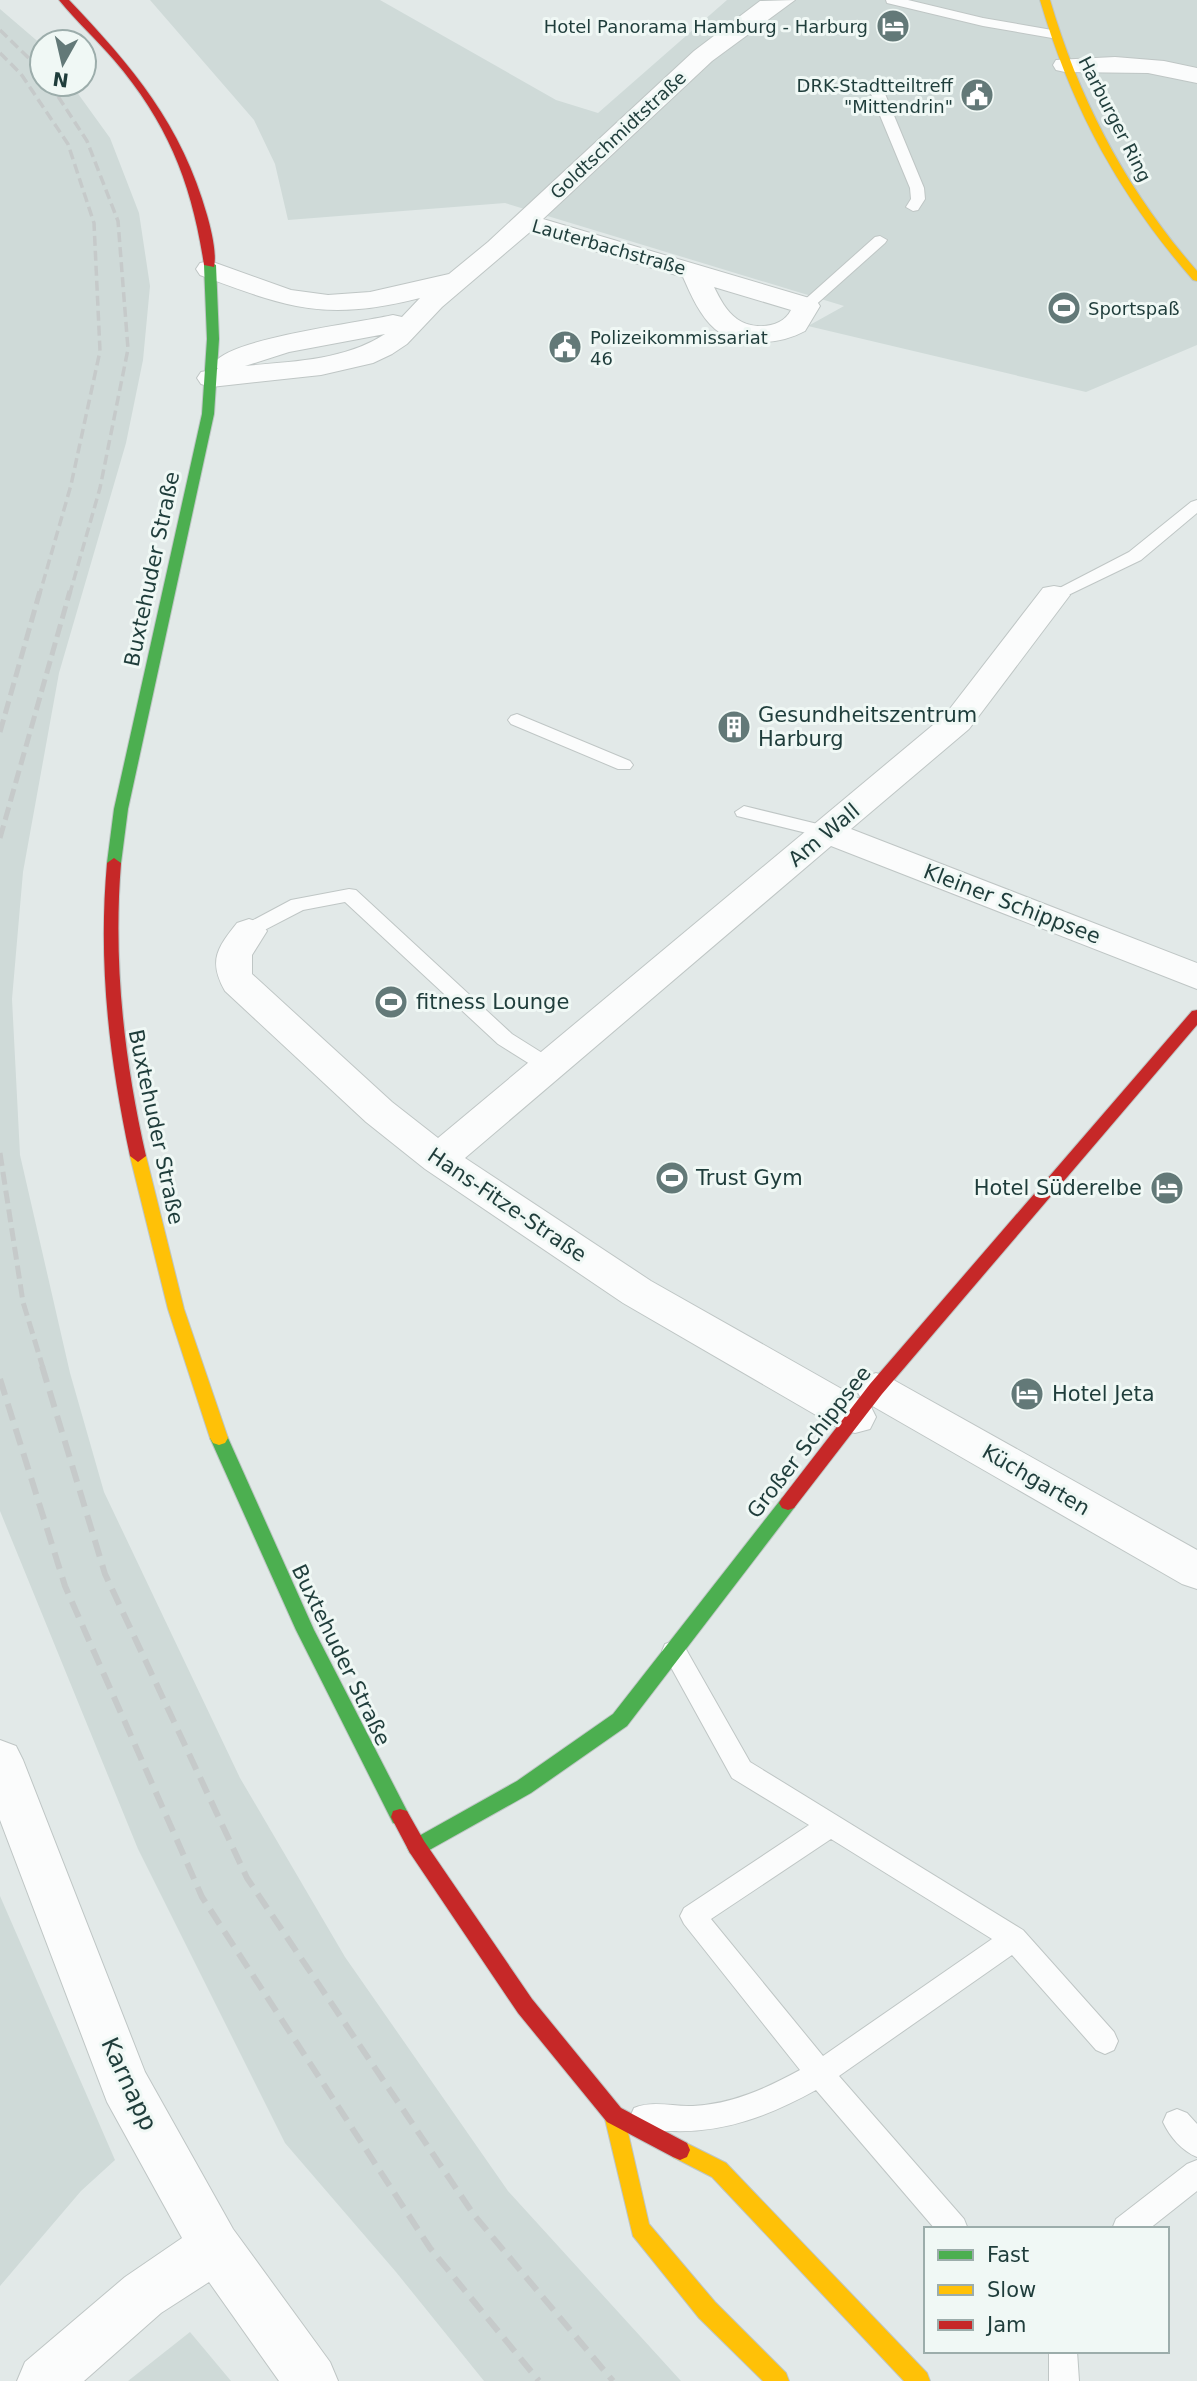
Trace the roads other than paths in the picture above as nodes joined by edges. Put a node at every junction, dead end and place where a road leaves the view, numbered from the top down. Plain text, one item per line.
1 (64, 0) edge
2 (892, 0) edge
3 (1045, 0) edge
4 (767, 2) edge
5 (1052, 34) junction
6 (1065, 65) junction
7 (1197, 76) edge
8 (876, 89) dead end
9 (913, 207) dead end
10 (524, 222) junction
11 (880, 240) dead end
12 (210, 269) junction
13 (694, 272) junction
14 (460, 278) junction
15 (1197, 278) edge
16 (806, 306) junction
17 (211, 378) junction
18 (1197, 505) edge
19 (1054, 595) joint
20 (517, 720) dead end
21 (624, 765) dead end
22 (744, 812) dead end
23 (827, 831) junction
24 (249, 931) joint
25 (1197, 977) edge
26 (1197, 1015) edge
27 (548, 1066) junction
28 (438, 1159) junction
29 (865, 1403) junction
30 (1197, 1571) edge
31 (674, 1651) junction
32 (0, 1760) edge
33 (832, 1824) junction
34 (416, 1847) junction
35 (1014, 1938) junction
36 (1105, 2041) dead end
37 (820, 2074) junction
38 (614, 2115) junction
39 (1177, 2122) dead end
40 (1197, 2144) edge
41 (1197, 2174) edge
42 (952, 2227) edge
43 (1129, 2227) edge
44 (215, 2247) junction
45 (1063, 2353) edge
46 (44, 2381) edge
47 (312, 2381) edge
48 (778, 2381) edge
49 (919, 2381) edge
50 (1064, 2381) edge

1 - 12 main road, Buxtehuder Straße
2 - 5 lane
3 - 5 main road, Harburger Ring
4 - 10 street, Goldtschmidtstraße
5 - 6 main road, Harburger Ring
6 - 7 street
6 - 15 main road, Harburger Ring
8 - 9 lane
10 - 13 street, Lauterbachstraße
10 - 14 street, Goldtschmidtstraße
11 - 16 lane
12 - 14 street, Goldtschmidtstraße
12 - 17 main road, Buxtehuder Straße
13 - 16 street, Lauterbachstraße
13 - 16 street, Lauterbachstraße
14 - 17 street, Goldtschmidtstraße
17 - 34 main road, Buxtehuder Straße
18 - 19 lane, Am Wall
19 - 23 street, Am Wall
20 - 21 lane
22 - 23 lane
23 - 25 street, Kleiner Schippsee
23 - 27 street, Am Wall
24 - 27 lane
24 - 28 street, Hans-Fitze-Straße
26 - 29 main road, Großer Schippsee
27 - 28 street, Am Wall
28 - 29 street, Hans-Fitze-Straße
29 - 30 street, Küchgarten
29 - 31 main road, Großer Schippsee
31 - 33 lane
31 - 34 main road, Großer Schippsee
32 - 44 street, Karnapp
33 - 35 lane
33 - 37 lane
34 - 38 main road, Buxtehuder Straße
35 - 36 lane
35 - 37 lane
37 - 38 lane
37 - 42 lane
38 - 48 main road, Buxtehuder Straße
38 - 49 main road, Buxtehuder Straße
39 - 40 lane
41 - 43 lane
44 - 46 street
44 - 47 street, Karnapp
45 - 50 lane

